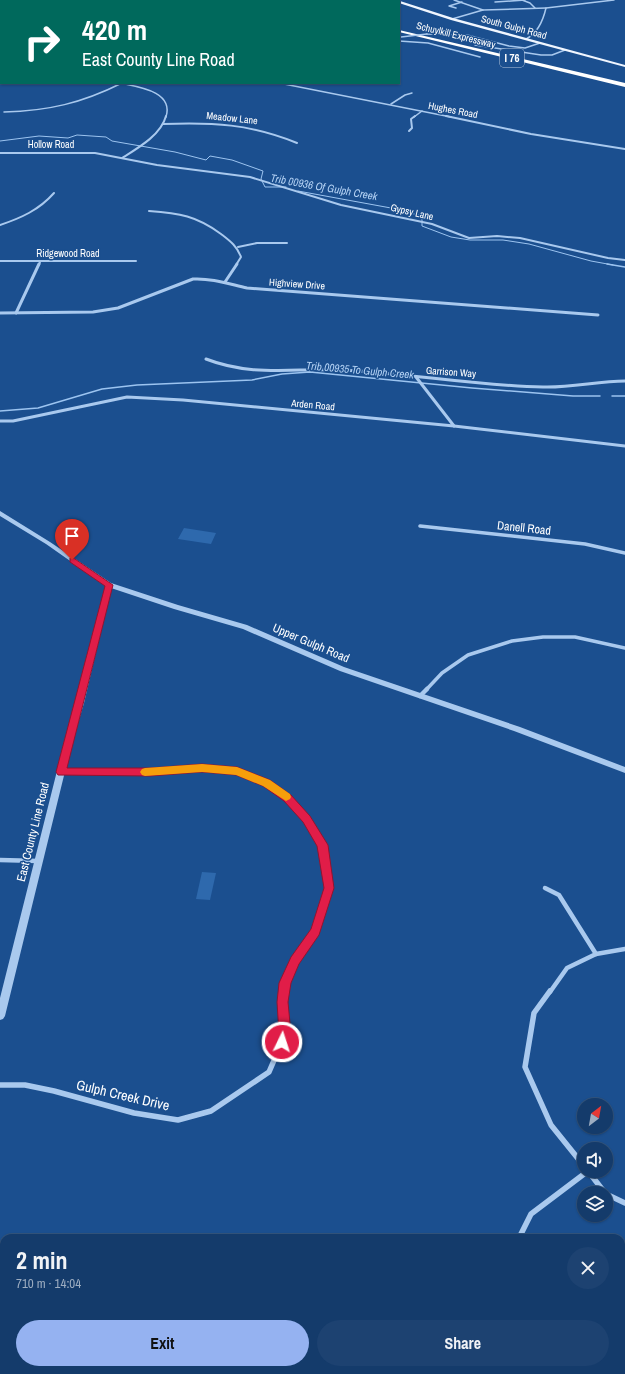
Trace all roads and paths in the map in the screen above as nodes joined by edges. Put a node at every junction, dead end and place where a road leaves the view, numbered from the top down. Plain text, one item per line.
1 (454, 0) edge
2 (522, 0) edge
3 (525, 0) edge
4 (614, 0) edge
5 (573, 1) edge
6 (400, 2) edge
7 (462, 2) junction
8 (495, 2) dead end
9 (578, 4) junction
10 (456, 8) dead end
11 (535, 8) junction
12 (546, 8) junction
13 (483, 10) junction
14 (452, 19) junction
15 (400, 35) edge
16 (400, 35) edge
17 (400, 35) edge
18 (526, 39) junction
19 (400, 41) edge
20 (540, 43) junction
21 (475, 45) dead end
22 (565, 50) junction
23 (480, 57) dead end
24 (625, 66) edge
25 (119, 84) edge
26 (125, 84) edge
27 (283, 84) edge
28 (625, 85) edge
29 (412, 94) dead end
30 (391, 104) junction
31 (422, 111) junction
32 (4, 112) dead end
33 (163, 124) junction
34 (409, 131) dead end
35 (296, 143) dead end
36 (625, 149) edge
37 (0, 153) edge
38 (101, 153) joint
39 (122, 158) junction
40 (54, 193) dead end
41 (149, 211) dead end
42 (0, 225) edge
43 (287, 243) dead end
44 (238, 247) junction
45 (625, 260) edge
46 (0, 261) edge
47 (136, 261) dead end
48 (40, 262) junction
49 (225, 282) junction
50 (0, 313) edge
51 (16, 313) junction
52 (598, 315) dead end
53 (206, 359) dead end
54 (416, 377) junction
55 (625, 381) edge
56 (0, 421) edge
57 (454, 426) junction
58 (625, 446) edge
59 (0, 513) edge
60 (420, 526) dead end
61 (625, 553) edge
62 (109, 585) junction
63 (625, 648) edge
64 (420, 696) junction
65 (625, 770) edge
66 (61, 772) junction
67 (0, 860) edge
68 (38, 861) junction
69 (545, 888) dead end
70 (625, 948) edge
71 (596, 954) junction
72 (0, 1016) edge
73 (0, 1085) edge
74 (577, 1157) edge
75 (579, 1178) edge
76 (593, 1178) edge
77 (600, 1186) edge
78 (613, 1197) edge
79 (625, 1203) edge
80 (521, 1234) edge

1 - 7 street
2 - 3 street
2 - 8 street
2 - 11 street
4 - 9 street
5 - 9 street
6 - 14 main road, South Gulph Road
7 - 10 street
7 - 13 street
9 - 12 street
11 - 12 street
11 - 13 street
12 - 18 street
13 - 14 street
14 - 18 main road, South Gulph Road
15 - 20 street, bridge
16 - 28 highway, Schuylkill Expressway / I 76
17 - 28 highway, Schuylkill Expressway / I 76
18 - 20 main road, South Gulph Road
19 - 23 street
20 - 22 main road, South Gulph Road
21 - 22 street
22 - 24 main road, South Gulph Road
25 - 32 street
26 - 33 street
27 - 30 street, Hughes Road
29 - 30 street
30 - 31 street, Hughes Road
31 - 34 street
31 - 36 street, Hughes Road
33 - 35 street, Meadow Lane
33 - 39 street
37 - 38 street, Hollow Road
38 - 39 street, Gypsy Lane
39 - 45 street, Gypsy Lane
40 - 42 street
41 - 44 street
43 - 44 street
44 - 49 street
46 - 48 street, Ridgewood Road
47 - 48 street, Ridgewood Road
48 - 51 street
49 - 51 street, Highview Drive
49 - 52 street, Highview Drive
50 - 51 street, Highview Drive
53 - 54 street, Garrison Way
54 - 55 street, Garrison Way
54 - 57 street
56 - 57 street, Arden Road
57 - 58 street, Arden Road
59 - 62 street, Upper Gulph Road
60 - 61 street, Danell Road
62 - 64 street, Upper Gulph Road
62 - 66 street, East County Line Road
63 - 64 street
64 - 65 street, Upper Gulph Road
66 - 68 street, East County Line Road
66 - 73 street, Gulph Creek Drive
67 - 68 street
68 - 72 street, East County Line Road
69 - 71 street
70 - 71 street
71 - 74 street
75 - 80 street
76 - 77 street
78 - 79 street

